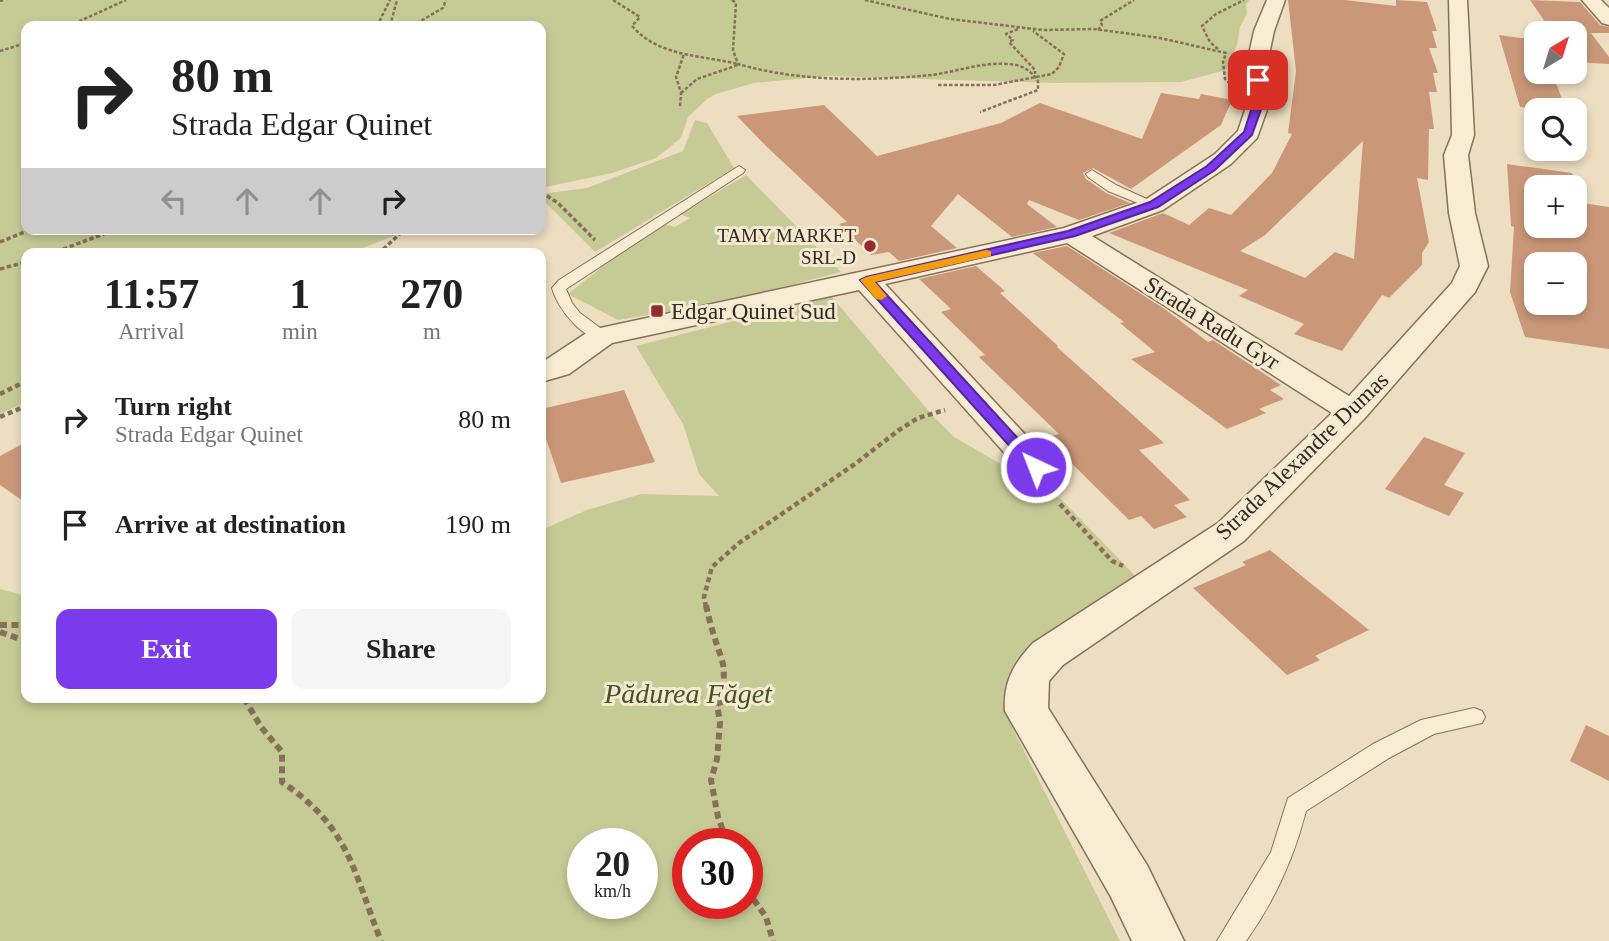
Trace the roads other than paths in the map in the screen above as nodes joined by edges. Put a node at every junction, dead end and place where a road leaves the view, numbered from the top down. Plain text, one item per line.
1 (1276, 0) edge
2 (1458, 0) edge
3 (1591, 0) edge
4 (1609, 19) edge
5 (739, 170) dead end
6 (1092, 174) dead end
7 (1154, 205) junction
8 (1071, 234) junction
9 (866, 280) junction
10 (602, 336) junction
11 (546, 371) edge
12 (1352, 412) junction
13 (1047, 479) road end
14 (1474, 717) dead end
15 (1158, 941) edge
16 (1230, 941) edge

1 - 7 street
2 - 12 street, Strada Alexandre Dumas
3 - 4 street
5 - 10 lane
6 - 7 lane
7 - 8 street
8 - 9 street
8 - 12 street, Strada Radu Gyr
9 - 10 street
9 - 13 street
10 - 11 street
12 - 15 street, Strada Alexandre Dumas
14 - 16 lane

